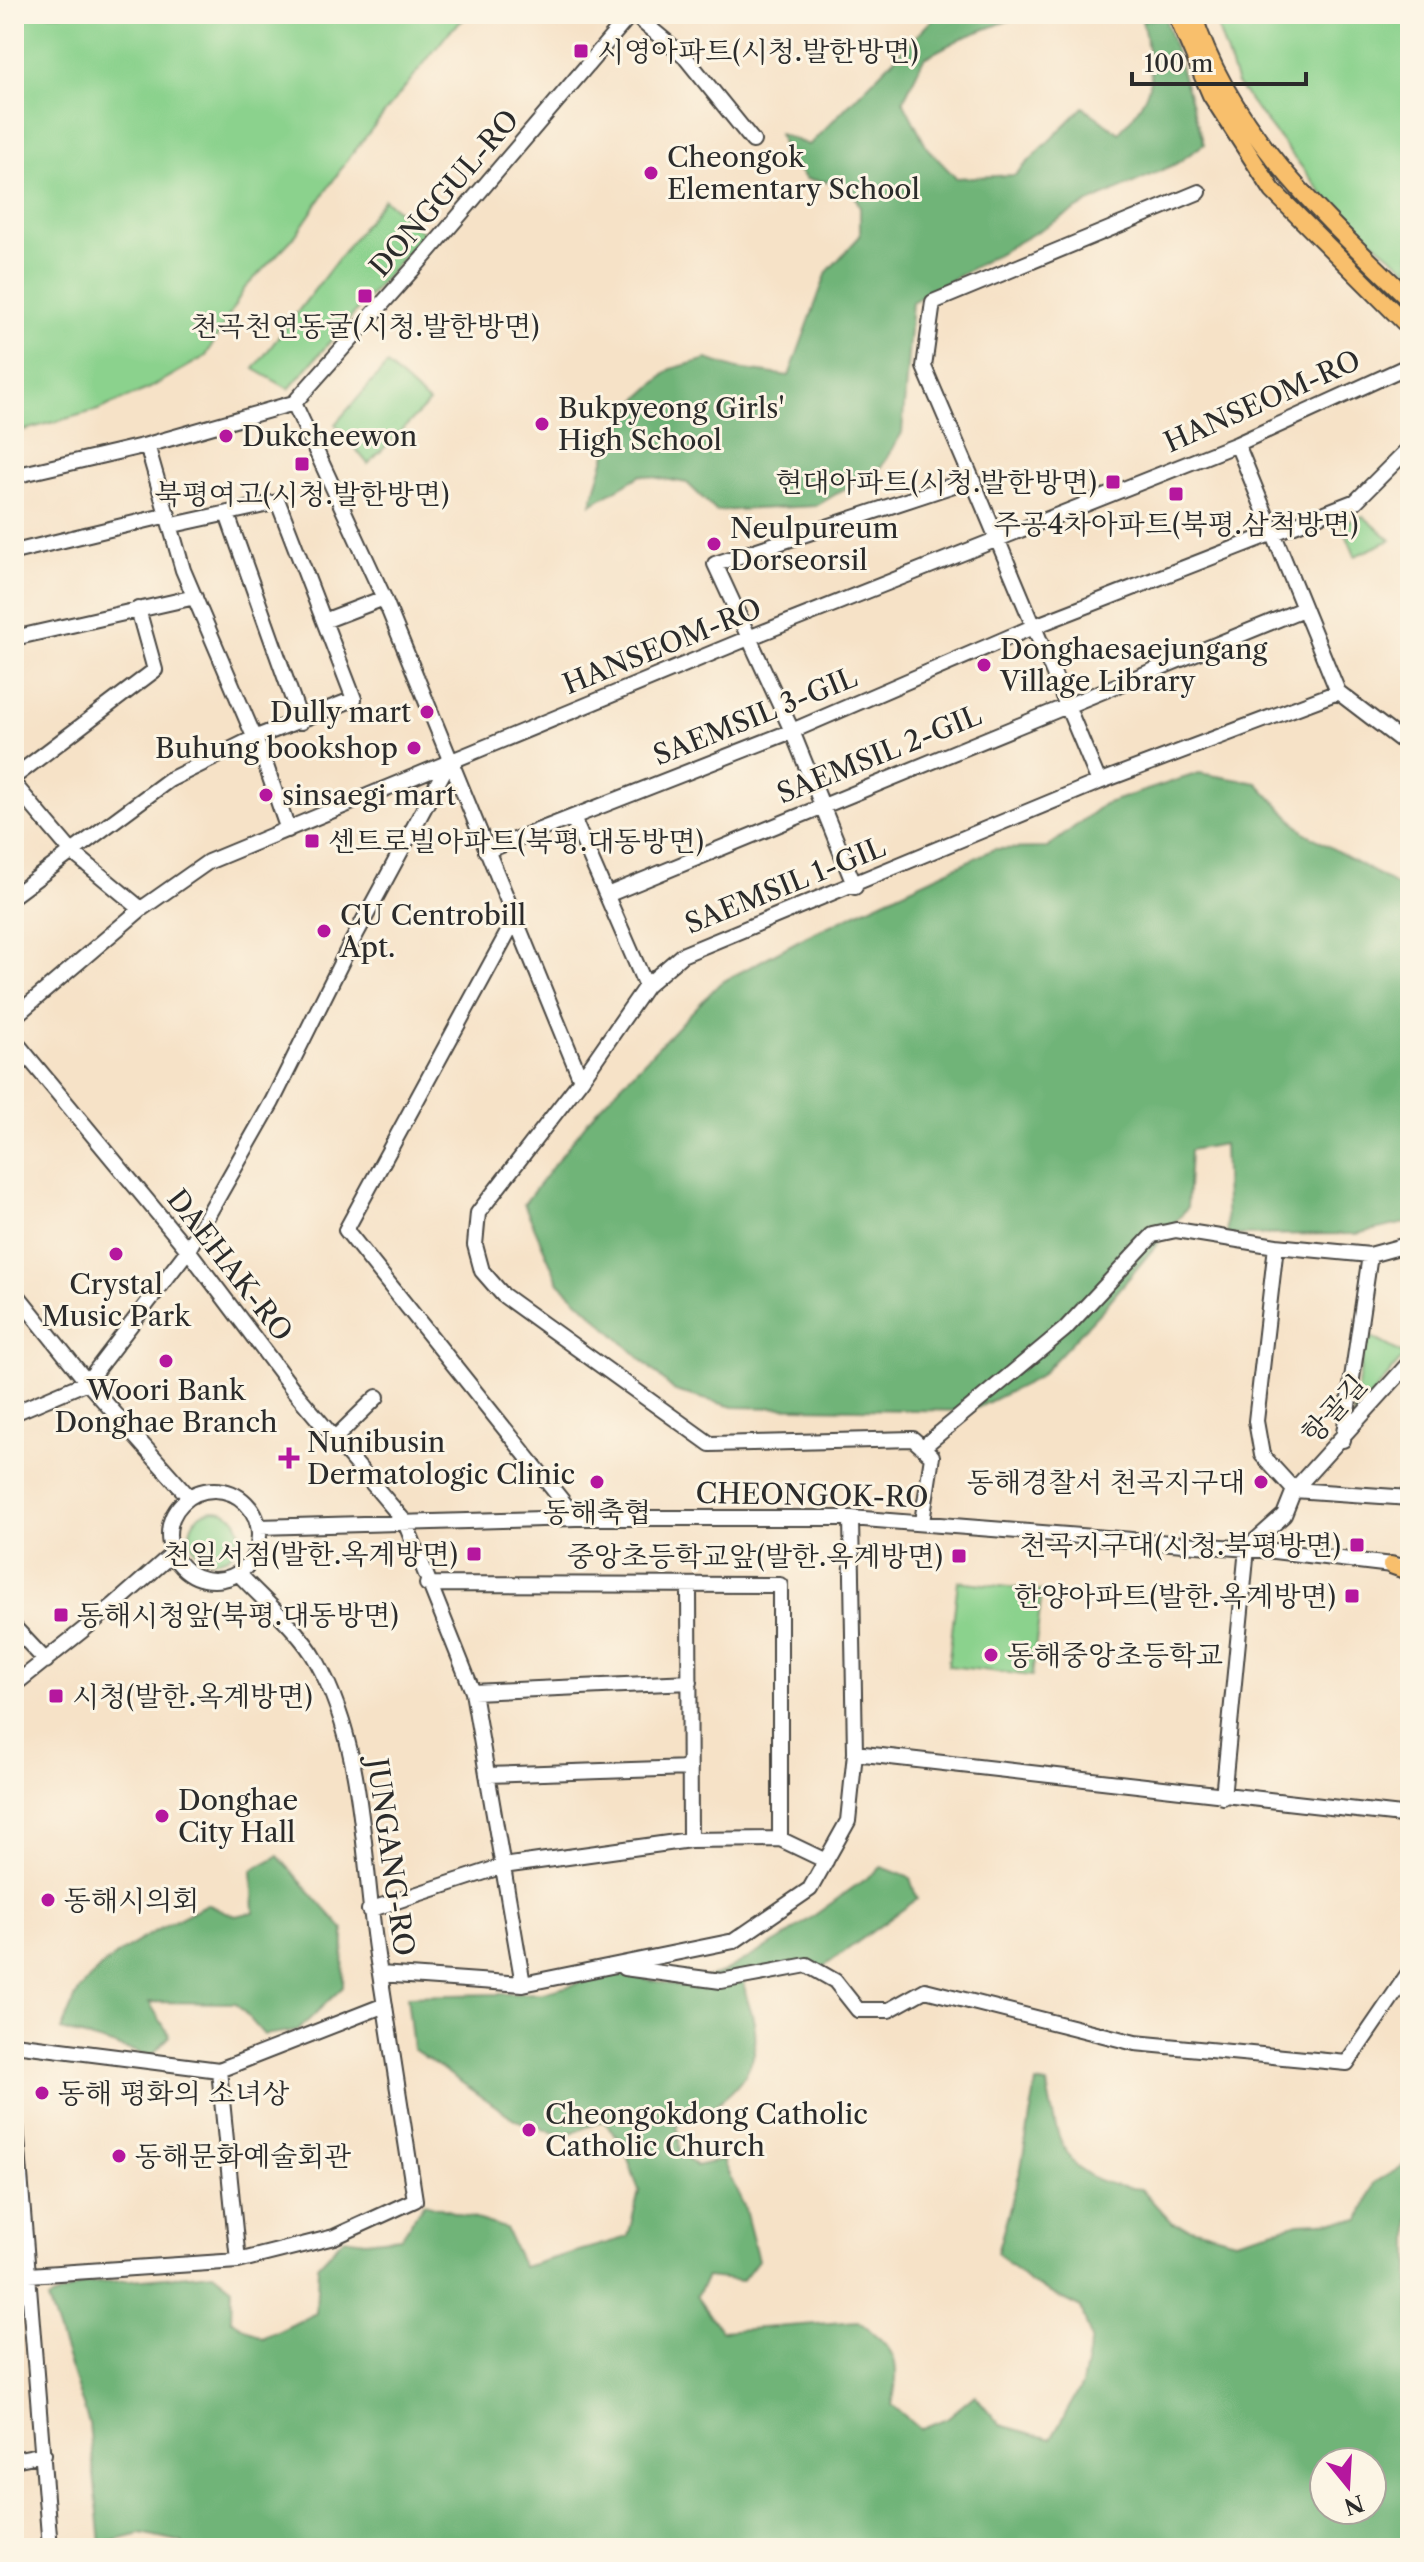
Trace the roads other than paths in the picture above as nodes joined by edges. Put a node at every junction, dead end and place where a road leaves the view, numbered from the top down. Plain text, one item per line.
1 (632, 14) edge
2 (1176, 14) edge
3 (1193, 14) edge
4 (753, 141) dead end
5 (1199, 192) dead end
6 (1410, 300) edge
7 (1410, 328) edge
8 (1410, 365) edge
9 (294, 403) junction
10 (1237, 444) junction
11 (147, 445) junction
12 (1410, 447) edge
13 (14, 476) edge
14 (972, 479) junction
15 (227, 514) junction
16 (170, 520) junction
17 (1271, 533) junction
18 (996, 539) junction
19 (14, 552) edge
20 (195, 597) junction
21 (384, 598) junction
22 (138, 609) junction
23 (1303, 609) junction
24 (324, 621) junction
25 (1035, 626) junction
26 (751, 637) junction
27 (14, 638) edge
28 (1338, 692) junction
29 (1068, 707) junction
30 (301, 722) junction
31 (792, 731) junction
32 (254, 738) junction
33 (1410, 747) edge
34 (449, 762) junction
35 (14, 777) edge
36 (1099, 782) junction
37 (14, 784) edge
38 (820, 805) junction
39 (573, 818) junction
40 (288, 830) junction
41 (71, 851) junction
42 (486, 851) junction
43 (855, 887) junction
44 (14, 895) edge
45 (607, 895) junction
46 (141, 909) junction
47 (514, 921) junction
48 (646, 986) junction
49 (14, 1017) edge
50 (14, 1040) edge
51 (581, 1080) junction
52 (1410, 1244) edge
53 (1276, 1246) junction
54 (188, 1250) junction
55 (1370, 1255) junction
56 (14, 1291) edge
57 (1410, 1362) edge
58 (87, 1382) junction
59 (377, 1397) dead end
60 (14, 1413) edge
61 (336, 1437) junction
62 (1343, 1440) junction
63 (923, 1447) junction
64 (1294, 1490) junction
65 (1408, 1495) edge
66 (189, 1497) junction
67 (576, 1518) junction
68 (851, 1518) junction
69 (405, 1522) junction
70 (922, 1522) junction
71 (259, 1527) junction
72 (1247, 1548) junction
73 (172, 1554) junction
74 (1391, 1565) joint
75 (1410, 1568) edge
76 (239, 1574) junction
77 (427, 1584) junction
78 (689, 1585) junction
79 (14, 1627) edge
80 (46, 1661) junction
81 (690, 1682) junction
82 (14, 1685) edge
83 (473, 1692) junction
84 (855, 1753) junction
85 (690, 1768) junction
86 (487, 1775) junction
87 (1223, 1797) junction
88 (1410, 1816) edge
89 (780, 1839) junction
90 (690, 1840) junction
91 (826, 1861) junction
92 (503, 1866) junction
93 (369, 1910) junction
94 (611, 1966) junction
95 (1410, 1971) edge
96 (380, 1974) junction
97 (523, 1984) junction
98 (385, 2005) junction
99 (14, 2044) edge
100 (219, 2070) junction
101 (14, 2100) edge
102 (238, 2261) junction
103 (22, 2275) edge
104 (44, 2454) junction
105 (14, 2460) edge
106 (50, 2548) edge

1 - 4 street
1 - 9 street, DONGGUL-RO
2 - 7 main road
3 - 6 main road
5 - 14 street
8 - 10 street, HANSEOM-RO
9 - 11 street
9 - 21 street
10 - 17 street
10 - 18 street, HANSEOM-RO
11 - 13 street
11 - 16 street
12 - 17 street, SAEMSIL 3-GIL
14 - 18 street
14 - 26 street
15 - 16 street
15 - 24 street
15 - 30 street
16 - 19 street
16 - 20 street
17 - 23 street
17 - 25 street, SAEMSIL 3-GIL
18 - 25 street
18 - 26 street, HANSEOM-RO
20 - 22 street
20 - 32 street
21 - 24 street
21 - 34 street
22 - 27 street
22 - 35 street
23 - 28 street
23 - 29 street, SAEMSIL 2-GIL
24 - 30 street
25 - 29 street
25 - 31 street, SAEMSIL 3-GIL
26 - 31 street
26 - 34 street, HANSEOM-RO
28 - 33 street
28 - 36 street, SAEMSIL 1-GIL
29 - 36 street
29 - 38 street, SAEMSIL 2-GIL
30 - 32 street
31 - 38 street
31 - 39 street, SAEMSIL 3-GIL
32 - 40 street
32 - 41 street
34 - 40 street, HANSEOM-RO
34 - 42 street
34 - 54 street
36 - 43 street, SAEMSIL 1-GIL
37 - 41 street
38 - 43 street
38 - 45 street, SAEMSIL 2-GIL
39 - 42 street, SAEMSIL 3-GIL
39 - 45 street
40 - 46 street, HANSEOM-RO
41 - 44 street
41 - 46 street
42 - 47 street
43 - 48 street, SAEMSIL 1-GIL
45 - 48 street
46 - 49 street, HANSEOM-RO
47 - 51 street
47 - 67 street
48 - 51 street, SAEMSIL 1-GIL
50 - 54 street, DAEHAK-RO
51 - 63 street, SAEMSIL 1-GIL
52 - 55 street
53 - 55 street
53 - 63 street
53 - 64 street
54 - 58 street
54 - 61 street, DAEHAK-RO
55 - 62 street
56 - 58 street
57 - 62 street, 항골길
58 - 60 street
58 - 66 street
59 - 61 street
61 - 69 street, DAEHAK-RO
62 - 64 street, 항골길
63 - 70 street
64 - 65 street
64 - 72 street, 항골길
66 - 71 street
66 - 73 street
67 - 68 street, CHEONGOK-RO
67 - 69 street, CHEONGOK-RO
68 - 70 street, CHEONGOK-RO
68 - 84 street
69 - 71 street, CHEONGOK-RO
69 - 77 street, DAEHAK-RO
70 - 72 street, CHEONGOK-RO
71 - 76 street
72 - 74 street, CHEONGOK-RO
72 - 87 street
73 - 76 street
73 - 80 street
74 - 75 main road
76 - 93 street, JUNGANG-RO
77 - 78 street
77 - 83 street, DAEHAK-RO
78 - 81 street
78 - 89 street
79 - 80 street
80 - 82 street
81 - 83 street
81 - 85 street
83 - 86 street, DAEHAK-RO
84 - 87 street
84 - 91 street
85 - 86 street
85 - 90 street
86 - 92 street, DAEHAK-RO
87 - 88 street
89 - 90 street
89 - 91 street
90 - 92 street
91 - 94 street, JUNGANG-RO
92 - 93 street
92 - 97 street, DAEHAK-RO
93 - 96 street, JUNGANG-RO
94 - 95 street
94 - 97 street, JUNGANG-RO
96 - 97 street, JUNGANG-RO
96 - 98 street
98 - 100 street
98 - 102 street
99 - 100 street
100 - 102 street
101 - 103 street
102 - 103 street
103 - 104 street
104 - 105 street
104 - 106 street

